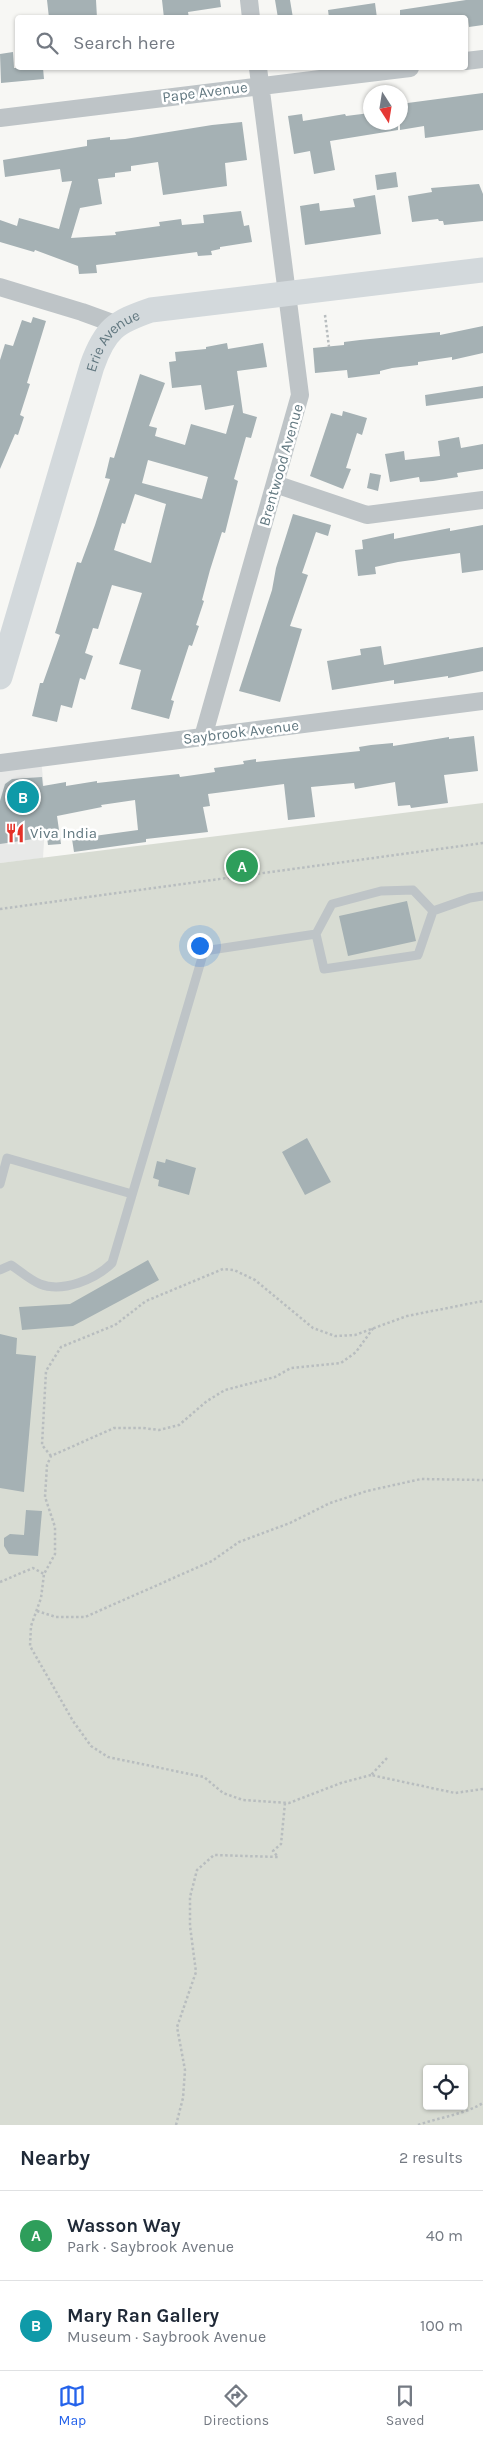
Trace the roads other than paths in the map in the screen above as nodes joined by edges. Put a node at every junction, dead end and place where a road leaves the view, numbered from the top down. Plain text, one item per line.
1 (249, 0) edge
2 (251, 15) edge
3 (483, 59) edge
4 (468, 61) edge
5 (258, 70) edge
6 (393, 70) edge
7 (260, 86) junction
8 (0, 118) edge
9 (483, 270) edge
10 (0, 287) edge
11 (288, 292) junction
12 (115, 324) junction
13 (275, 484) junction
14 (483, 500) edge
15 (0, 677) edge
16 (483, 702) edge
17 (203, 737) junction
18 (0, 764) edge
19 (483, 896) edge
20 (433, 911) junction
21 (316, 934) junction
22 (0, 1184) edge
23 (132, 1194) junction
24 (0, 1270) edge

1 - 2 street
3 - 4 street
5 - 7 street, Brentwood Avenue
6 - 7 street, Pape Avenue
7 - 8 street, Pape Avenue
7 - 11 street, Brentwood Avenue
9 - 11 street, Erie Avenue
10 - 12 street
11 - 12 street, Erie Avenue
11 - 13 street, Brentwood Avenue
12 - 15 street, Erie Avenue
13 - 14 street
13 - 17 street, Brentwood Avenue
16 - 17 street, Saybrook Avenue
17 - 18 street, Saybrook Avenue
19 - 20 lane
20 - 21 lane
20 - 21 lane
21 - 23 lane
22 - 23 lane
23 - 24 lane

